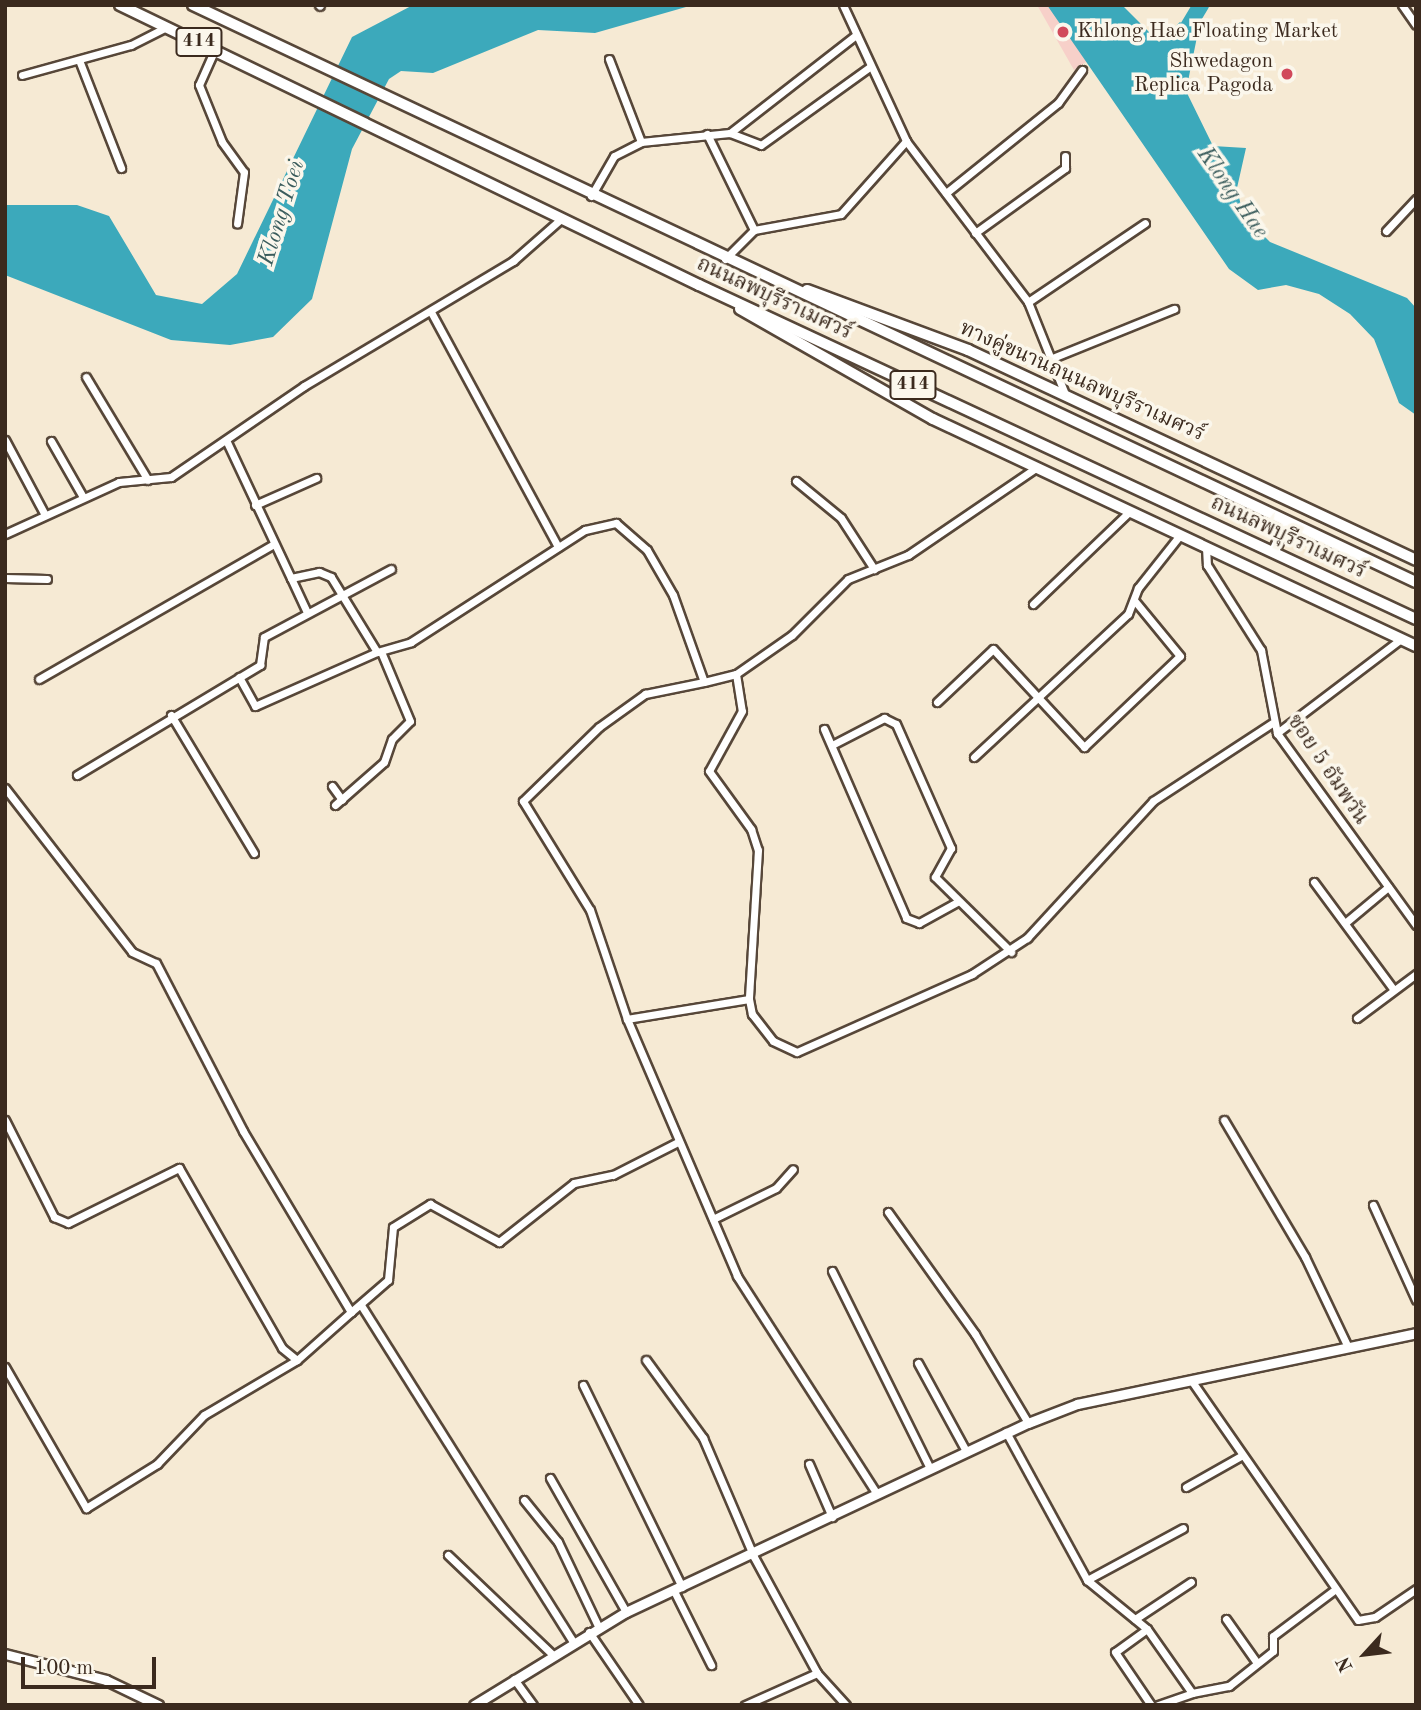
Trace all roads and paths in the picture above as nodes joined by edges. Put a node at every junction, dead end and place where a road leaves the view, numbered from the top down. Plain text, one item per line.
1 (120, 5) edge
2 (193, 5) edge
3 (843, 5) edge
4 (1402, 5) edge
5 (1416, 25) edge
6 (166, 27) junction
7 (856, 35) junction
8 (215, 49) junction
9 (609, 59) dead end
10 (79, 60) junction
11 (871, 66) junction
12 (1082, 70) dead end
13 (22, 75) dead end
14 (730, 133) junction
15 (707, 134) junction
16 (906, 141) junction
17 (641, 142) junction
18 (1065, 156) dead end
19 (121, 168) dead end
20 (946, 193) junction
21 (591, 196) junction
22 (1416, 199) edge
23 (562, 218) junction
24 (1145, 223) dead end
25 (236, 224) dead end
26 (754, 230) junction
27 (1386, 231) dead end
28 (975, 233) junction
29 (725, 259) junction
30 (699, 285) junction
31 (1028, 302) junction
32 (1174, 309) dead end
33 (431, 312) junction
34 (1050, 359) junction
35 (86, 377) dead end
36 (1065, 394) junction
37 (5, 440) edge
38 (226, 440) junction
39 (51, 441) dead end
40 (1034, 469) junction
41 (316, 478) dead end
42 (148, 480) junction
43 (796, 481) dead end
44 (83, 497) junction
45 (255, 505) junction
46 (1129, 512) junction
47 (45, 515) junction
48 (1286, 525) junction
49 (5, 534) edge
50 (1180, 535) junction
51 (274, 544) junction
52 (558, 547) junction
53 (1206, 547) junction
54 (1274, 551) junction
55 (1416, 560) edge
56 (391, 569) dead end
57 (874, 569) junction
58 (5, 578) edge
59 (291, 578) junction
60 (47, 579) dead end
61 (1415, 582) edge
62 (344, 596) junction
63 (1134, 600) junction
64 (1033, 604) dead end
65 (307, 612) junction
66 (1416, 619) edge
67 (1401, 639) junction
68 (1416, 646) edge
69 (379, 653) junction
70 (736, 674) junction
71 (239, 677) junction
72 (39, 679) dead end
73 (705, 682) junction
74 (1039, 696) junction
75 (937, 702) dead end
76 (172, 715) junction
77 (1272, 723) junction
78 (824, 729) dead end
79 (1277, 733) junction
80 (832, 745) junction
81 (974, 757) dead end
82 (77, 775) dead end
83 (332, 786) dead end
84 (5, 788) edge
85 (254, 853) dead end
86 (1314, 882) dead end
87 (1388, 887) junction
88 (957, 902) junction
89 (1345, 923) junction
90 (1416, 925) edge
91 (1011, 951) junction
92 (1416, 974) edge
93 (1394, 990) junction
94 (749, 999) junction
95 (1357, 1018) dead end
96 (627, 1019) junction
97 (5, 1120) edge
98 (1224, 1121) dead end
99 (678, 1142) junction
100 (793, 1169) dead end
101 (1373, 1205) dead end
102 (888, 1212) dead end
103 (713, 1219) junction
104 (832, 1271) dead end
105 (1416, 1300) edge
106 (361, 1305) junction
107 (351, 1312) junction
108 (1416, 1333) edge
109 (1348, 1348) junction
110 (297, 1360) junction
111 (646, 1360) dead end
112 (918, 1363) dead end
113 (5, 1367) edge
114 (1191, 1380) junction
115 (583, 1385) dead end
116 (1028, 1423) junction
117 (1006, 1432) junction
118 (966, 1451) junction
119 (1241, 1457) junction
120 (809, 1464) dead end
121 (930, 1468) junction
122 (550, 1478) dead end
123 (1186, 1487) dead end
124 (877, 1494) junction
125 (524, 1500) dead end
126 (832, 1517) junction
127 (1183, 1528) dead end
128 (448, 1555) dead end
129 (754, 1557) junction
130 (1087, 1580) junction
131 (1191, 1582) dead end
132 (678, 1589) junction
133 (1416, 1589) edge
134 (1333, 1591) junction
135 (626, 1612) junction
136 (1135, 1619) junction
137 (1226, 1619) dead end
138 (594, 1629) junction
139 (1147, 1629) junction
140 (572, 1640) junction
141 (551, 1653) junction
142 (5, 1654) edge
143 (1258, 1664) junction
144 (711, 1665) dead end
145 (817, 1673) junction
146 (513, 1679) junction
147 (1192, 1693) junction
148 (158, 1705) edge
149 (474, 1705) edge
150 (533, 1705) edge
151 (639, 1705) edge
152 (745, 1705) edge
153 (846, 1705) edge
154 (1151, 1705) edge
155 (1158, 1705) edge

1 - 6 main road, ถนนลพบุรีราเมศวร์ / 414
2 - 21 main road, ถนนลพบุรีราเมศวร์ / 414
3 - 7 street
4 - 5 street
6 - 8 main road, ถนนลพบุรีราเมศวร์ / 414
6 - 10 street
7 - 11 street
7 - 14 street
8 - 23 main road, ถนนลพบุรีราเมศวร์ / 414
8 - 25 street
9 - 17 street
10 - 13 street
10 - 19 street
11 - 14 street
11 - 16 street
12 - 20 street
14 - 15 street
15 - 17 street
15 - 26 street
16 - 20 street
16 - 26 street
17 - 21 street
18 - 28 street
20 - 28 street
21 - 29 main road, ถนนลพบุรีราเมศวร์ / 414
22 - 27 street
23 - 30 main road, ถนนลพบุรีราเมศวร์ / 414
23 - 33 street
24 - 31 street
26 - 29 street
28 - 31 street
29 - 36 main road, ทางคู่ขนานถนนลพบุรีราเมศวร์ / 414
29 - 48 main road, ถนนลพบุรีราเมศวร์ / 414
30 - 40 main road, 414
30 - 54 main road, ถนนลพบุรีราเมศวร์ / 414
31 - 34 street
32 - 34 street
33 - 38 street
33 - 52 street
34 - 36 street
35 - 42 street
36 - 55 main road, ทางคู่ขนานถนนลพบุรีราเมศวร์ / 414
37 - 47 street
38 - 42 street
38 - 45 street
39 - 44 street
40 - 46 main road, 414
40 - 57 street
41 - 45 street
42 - 44 street
43 - 57 street
44 - 47 street
45 - 51 street
46 - 50 main road, 414
46 - 64 street
47 - 49 street
48 - 54 main road
48 - 61 main road, ถนนลพบุรีราเมศวร์ / 414
50 - 53 main road, 414
50 - 63 street
51 - 59 street
51 - 72 street
52 - 69 street
52 - 73 street
53 - 67 main road, 414
53 - 77 street, ซอย 5 อัมพวัน
54 - 66 main road, ถนนลพบุรีราเมศวร์ / 414
56 - 62 street
57 - 70 street
58 - 60 street
59 - 62 street
59 - 65 street
62 - 65 street
62 - 69 street
63 - 74 street
63 - 74 street
65 - 71 street
67 - 68 main road, 414
67 - 79 street
69 - 71 street
69 - 83 street
70 - 73 street
70 - 94 street
71 - 76 street
73 - 96 street
74 - 75 street
74 - 81 street
76 - 82 street
76 - 85 street
77 - 79 street, ซอย 5 อัมพวัน
77 - 91 street
78 - 80 street
79 - 87 street, ซอย 5 อัมพวัน
80 - 88 street
80 - 88 street
84 - 107 street
86 - 89 street
87 - 89 street
87 - 90 street, ซอย 5 อัมพวัน
88 - 91 street
89 - 93 street
91 - 94 street
92 - 93 street
93 - 95 street
94 - 96 street
96 - 99 street
97 - 110 street
98 - 109 street
99 - 103 street
99 - 106 street
100 - 103 street
101 - 105 street
102 - 116 street
103 - 124 street
104 - 121 street
106 - 107 street
106 - 140 street
107 - 110 street
108 - 109 street
109 - 114 street
110 - 113 street
111 - 129 street
112 - 118 street
114 - 116 street
114 - 119 street
115 - 132 street
116 - 117 street
117 - 118 street
117 - 130 street
118 - 121 street
119 - 123 street
119 - 134 street
120 - 126 street
121 - 124 street
122 - 135 street
124 - 126 street
125 - 138 street
126 - 129 street
127 - 130 street
128 - 141 street
129 - 132 street
129 - 145 street
130 - 136 street
131 - 136 street
132 - 135 street
132 - 144 street
133 - 134 street
134 - 143 street
135 - 138 street
136 - 139 street
137 - 143 street
138 - 140 street
138 - 151 street
139 - 147 street
139 - 154 street
140 - 141 street
141 - 146 street
142 - 148 street
143 - 147 street
145 - 152 street
145 - 153 street
146 - 149 street
146 - 150 street
147 - 155 street

